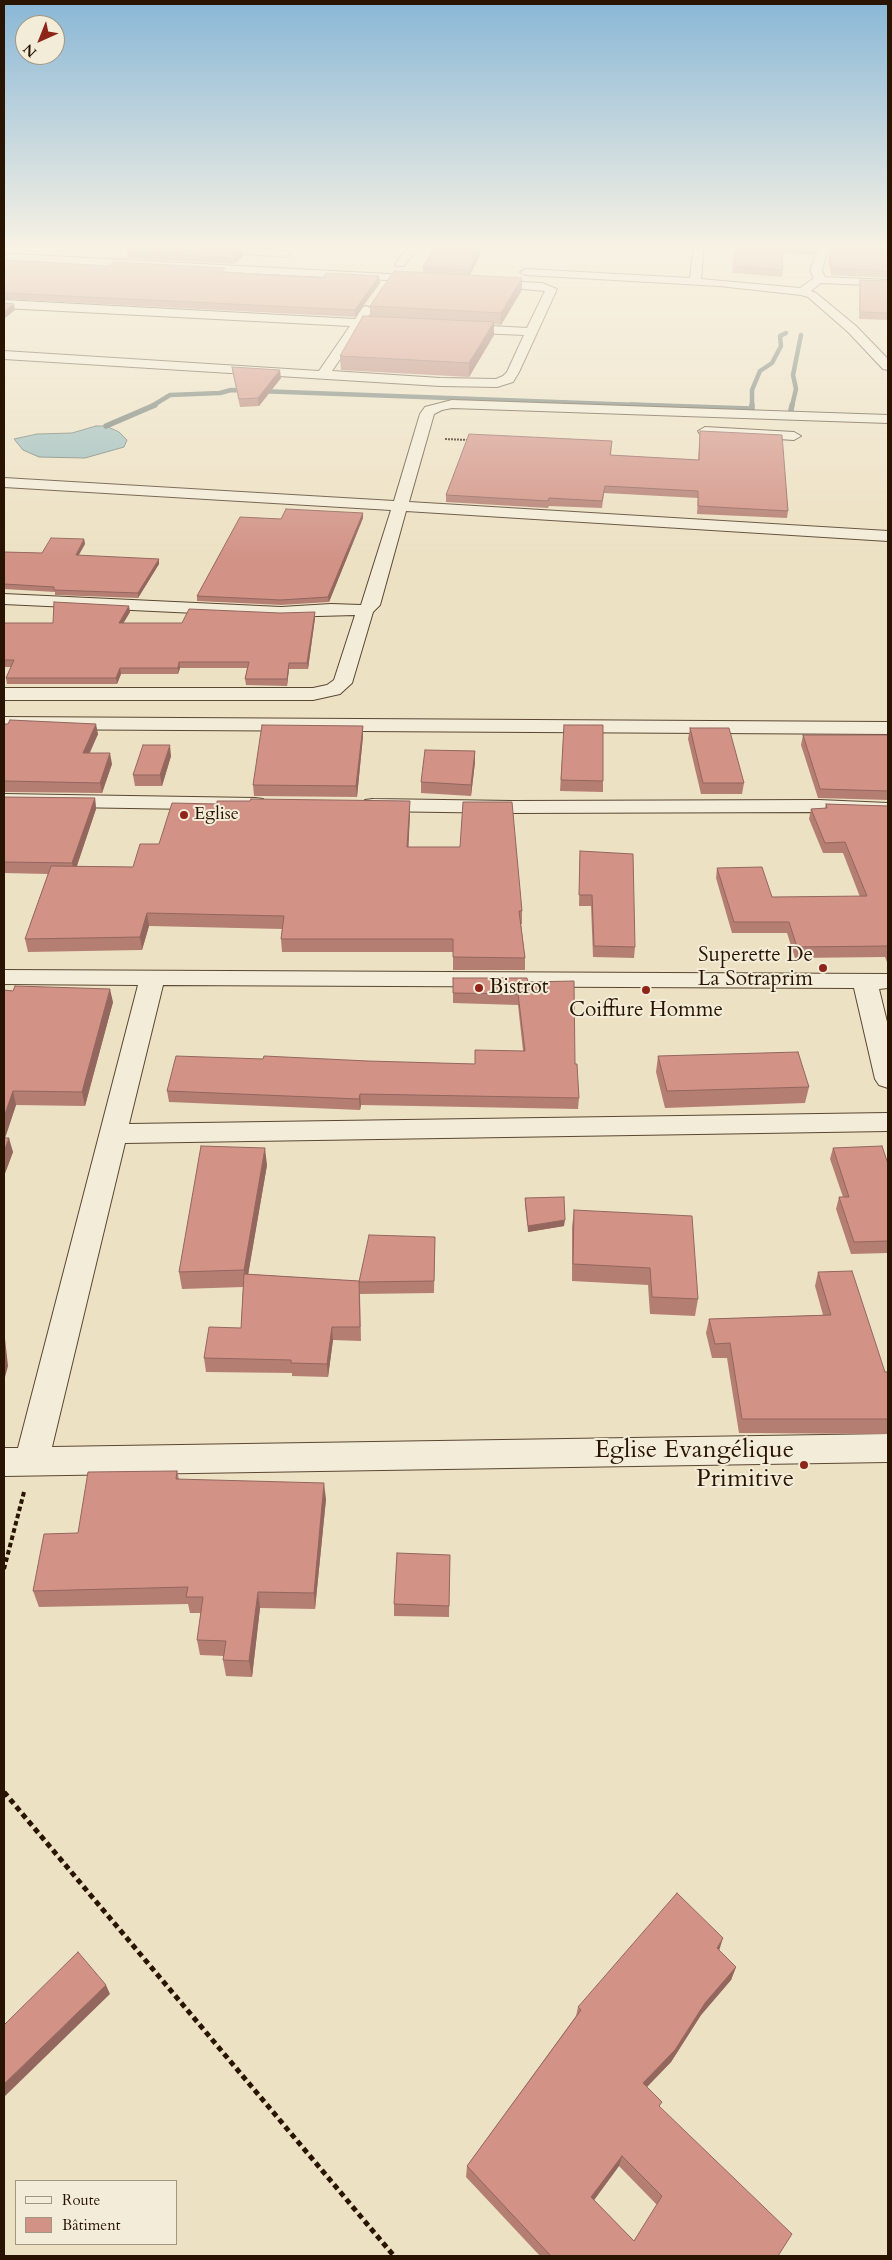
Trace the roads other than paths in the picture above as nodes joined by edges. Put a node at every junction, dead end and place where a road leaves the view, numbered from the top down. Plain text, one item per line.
1 (340, 349) edge
2 (523, 349) edge
3 (872, 349) edge
4 (4, 355) edge
5 (888, 366) edge
6 (323, 375) junction
7 (440, 382) junction
8 (439, 406) junction
9 (888, 419) edge
10 (704, 431) edge
11 (794, 436) dead end
12 (4, 482) edge
13 (401, 506) junction
14 (888, 536) edge
15 (4, 599) edge
16 (365, 610) junction
17 (4, 694) edge
18 (4, 724) edge
19 (888, 728) edge
20 (4, 800) edge
21 (273, 804) edge
22 (353, 805) edge
23 (888, 809) edge
24 (4, 977) edge
25 (152, 978) junction
26 (876, 981) edge
27 (888, 1079) edge
28 (888, 1122) edge
29 (113, 1134) junction
30 (888, 1448) edge
31 (17, 1462) edge

1 - 6 street
2 - 7 street
3 - 5 street
4 - 6 street
6 - 7 street
7 - 8 street
8 - 9 street
8 - 13 street
10 - 11 street
12 - 13 street
13 - 14 street
13 - 16 street
15 - 16 street
16 - 17 street
18 - 19 street
20 - 21 street
22 - 23 street
24 - 25 street
25 - 26 street
25 - 29 street
26 - 27 street
28 - 29 street
29 - 31 street
30 - 31 street

